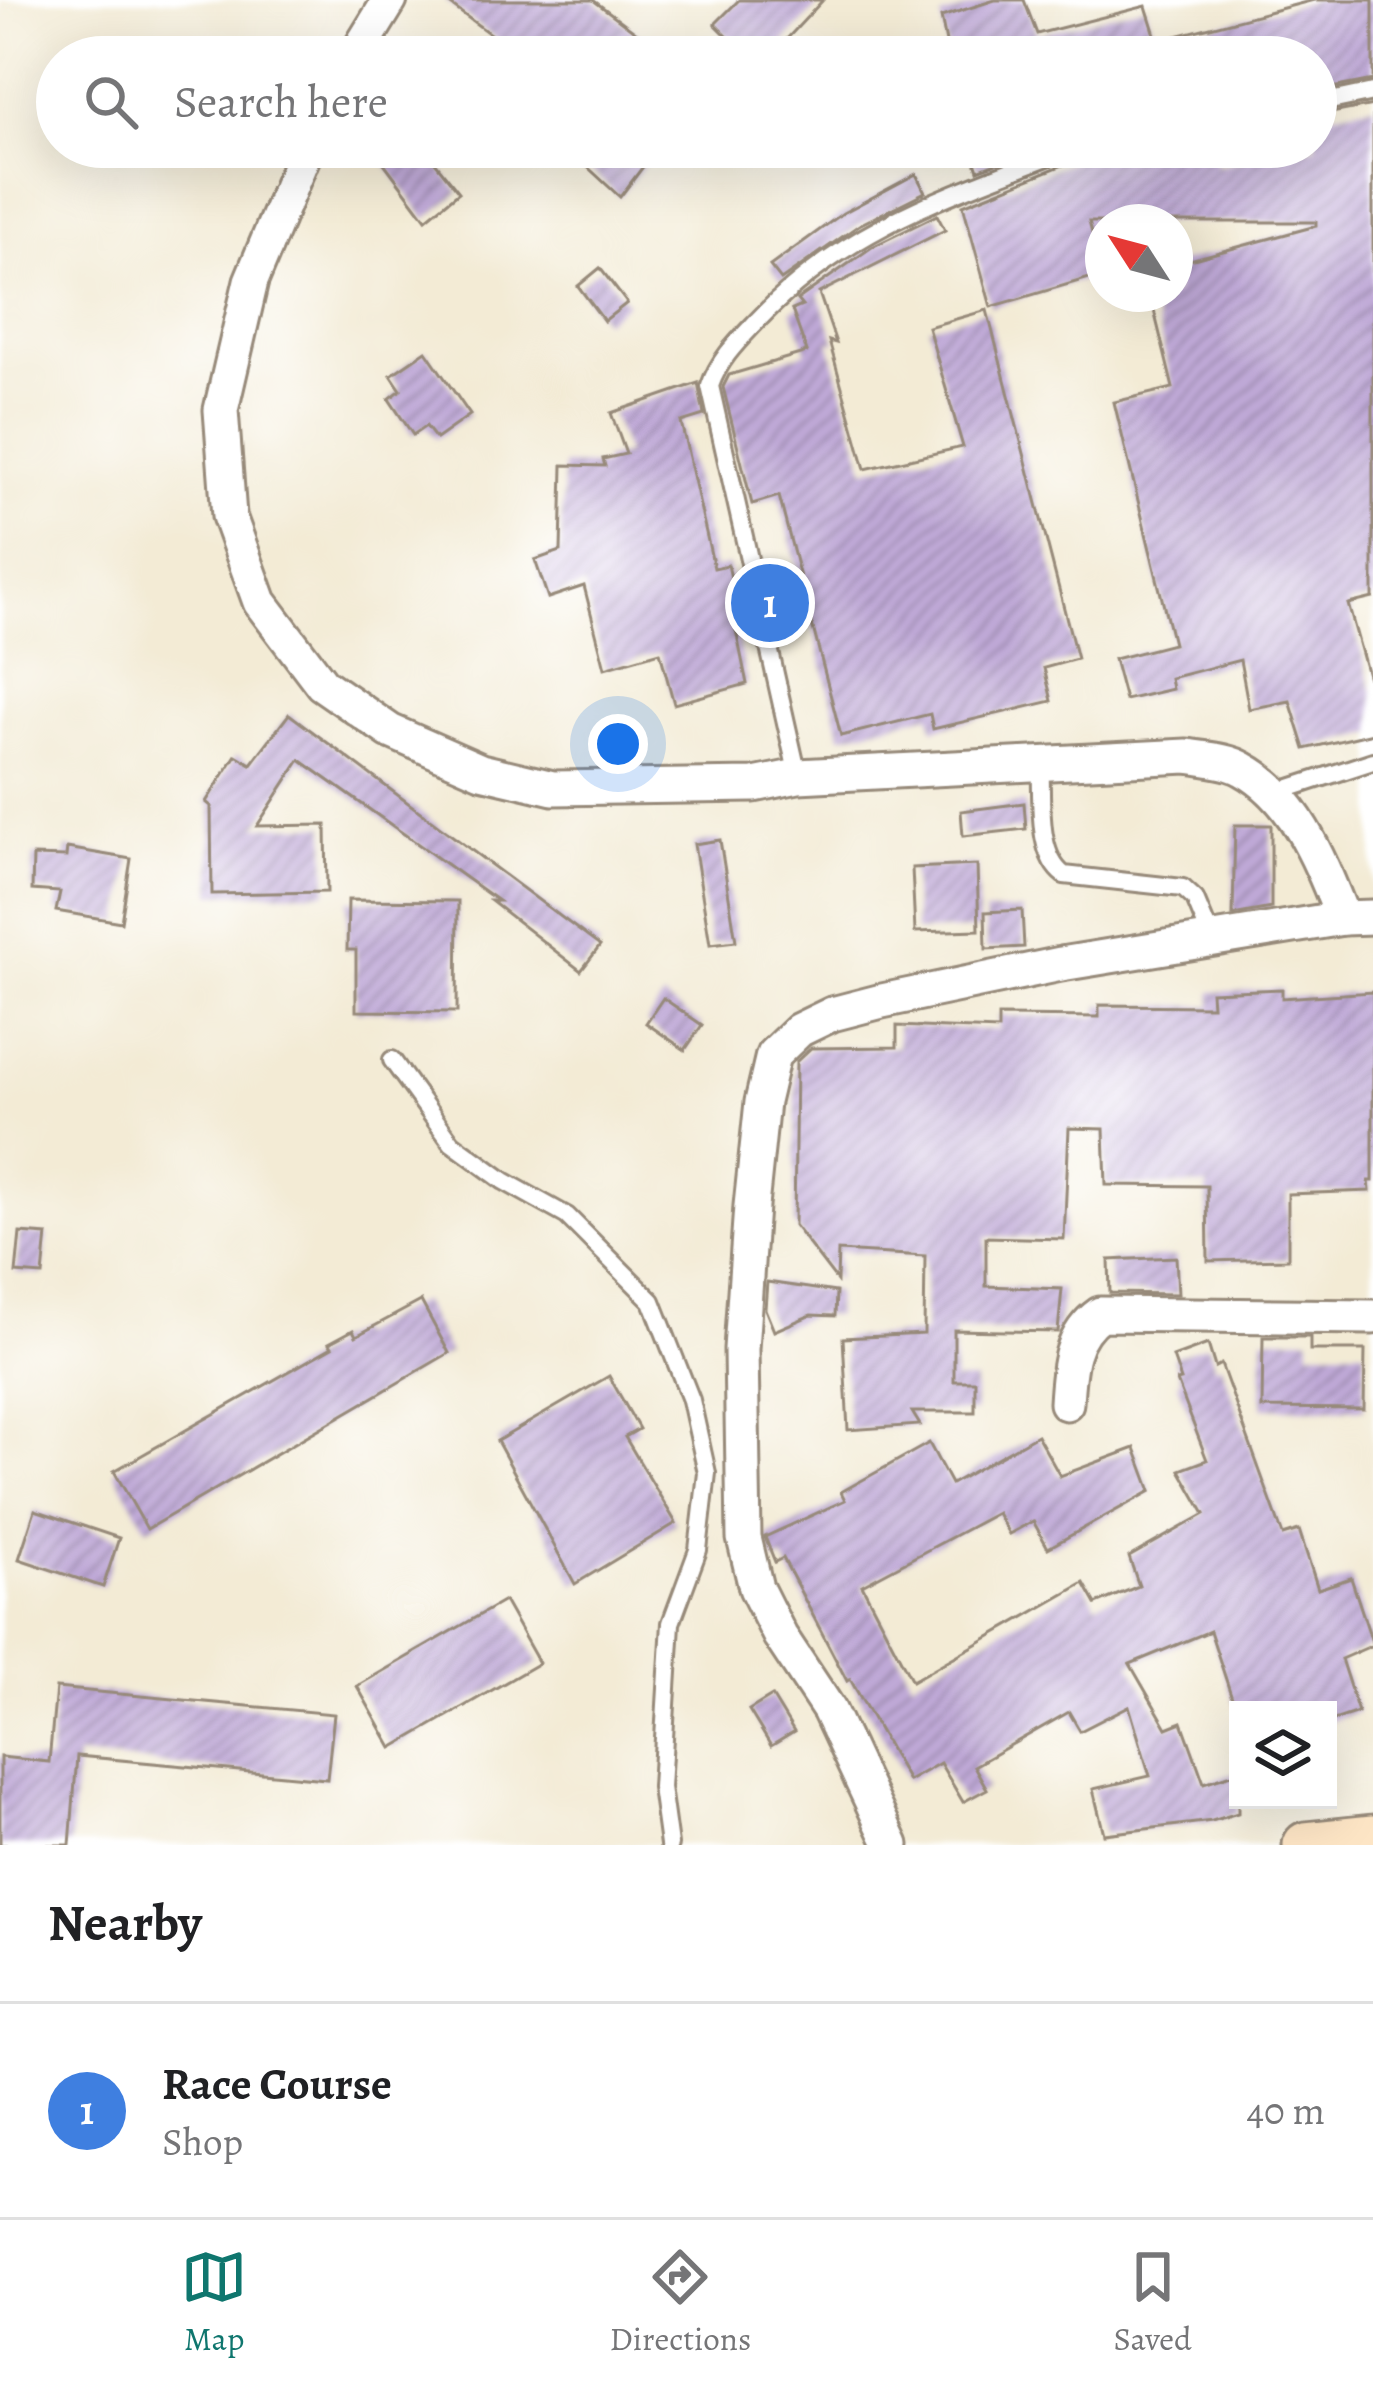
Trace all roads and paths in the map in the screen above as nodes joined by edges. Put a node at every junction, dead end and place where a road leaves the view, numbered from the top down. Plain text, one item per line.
1 (390, 0) edge
2 (368, 36) edge
3 (1373, 92) edge
4 (1337, 100) edge
5 (298, 168) edge
6 (1019, 168) edge
7 (1040, 760) junction
8 (1373, 761) edge
9 (798, 776) junction
10 (1278, 792) junction
11 (1358, 917) edge
12 (1213, 941) junction
13 (392, 1060) dead end
14 (1373, 1317) edge
15 (1066, 1403) dead end
16 (669, 1845) edge
17 (892, 1845) edge

1 - 2 street
3 - 4 lane
5 - 9 street
6 - 9 lane
7 - 9 street
7 - 10 street
7 - 12 lane
8 - 10 lane
10 - 11 street
11 - 12 street
12 - 17 street
13 - 16 lane
14 - 15 street

